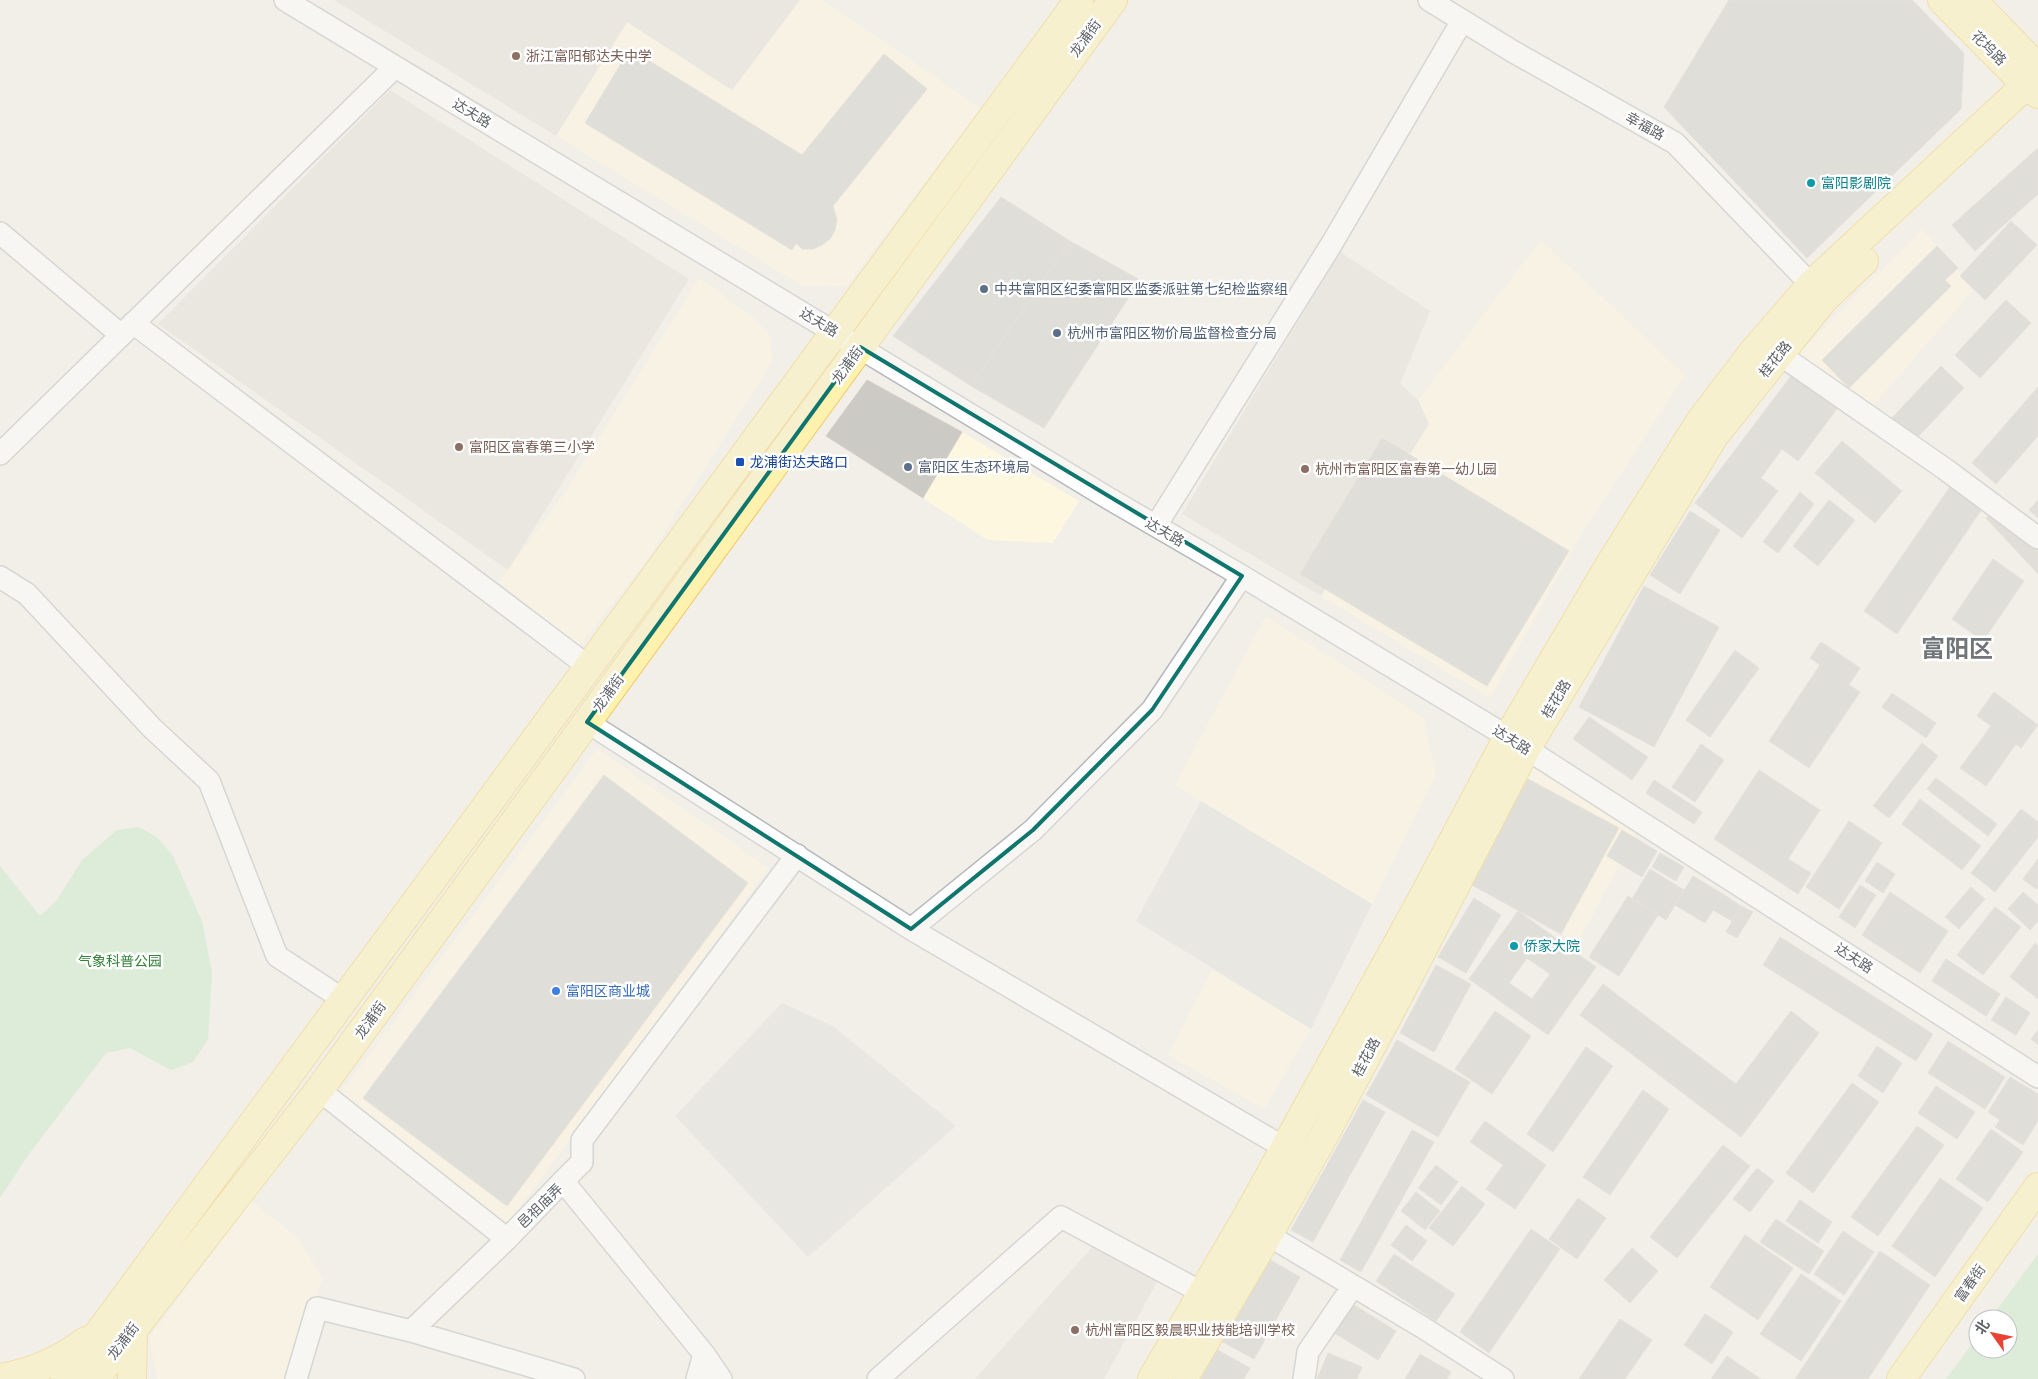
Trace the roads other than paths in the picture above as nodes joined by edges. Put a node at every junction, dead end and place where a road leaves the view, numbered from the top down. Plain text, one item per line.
1 (285, 0) edge
2 (304, 0) edge
3 (1079, 0) edge
4 (1113, 0) edge
5 (1429, 0) edge
6 (1942, 0) edge
7 (1972, 0) edge
8 (1462, 20) junction
9 (395, 66) junction
10 (2036, 84) edge
11 (0, 232) edge
12 (1817, 292) junction
13 (839, 326) junction
14 (127, 329) junction
15 (864, 341) junction
16 (1779, 354) junction
17 (0, 454) edge
18 (1162, 516) junction
19 (2038, 538) edge
20 (0, 576) edge
21 (1242, 576) junction
22 (589, 667) junction
23 (588, 722) junction
24 (1521, 737) junction
25 (797, 856) junction
26 (911, 929) junction
27 (344, 1000) junction
28 (2038, 1064) edge
29 (2038, 1076) edge
30 (319, 1090) junction
31 (1285, 1148) junction
32 (563, 1181) junction
33 (2038, 1186) edge
34 (2038, 1218) edge
35 (1268, 1235) junction
36 (507, 1239) junction
37 (1353, 1286) junction
38 (1203, 1293) junction
39 (104, 1328) junction
40 (133, 1328) junction
41 (411, 1331) junction
42 (704, 1354) junction
43 (0, 1378) edge
44 (65, 1379) edge
45 (95, 1379) edge
46 (132, 1379) edge
47 (296, 1379) edge
48 (574, 1379) edge
49 (697, 1379) edge
50 (721, 1379) edge
51 (878, 1379) edge
52 (1152, 1379) edge
53 (1183, 1379) edge
54 (1304, 1379) edge
55 (1503, 1379) edge
56 (1902, 1379) edge
57 (1925, 1379) edge

1 - 9 street, 达夫路
2 - 13 street, 达夫路
3 - 13 main road, 龙浦街
4 - 15 main road, 龙浦街
5 - 8 street, 幸福路
6 - 10 main road, 花坞路
7 - 10 main road, 花坞路
8 - 12 street, 幸福路
8 - 18 street
9 - 13 street, 达夫路
9 - 14 street
10 - 12 main road, 桂花路
11 - 14 street
12 - 16 main road, 桂花路
12 - 24 main road
13 - 15 street, 达夫路
13 - 22 main road, 龙浦街
14 - 17 street
14 - 22 street
15 - 18 street, 达夫路
15 - 21 street, 达夫路
15 - 23 main road, 龙浦街
16 - 19 street
16 - 24 main road, 桂花路
18 - 24 street, 达夫路
20 - 27 street
21 - 24 street, 达夫路
21 - 26 street
22 - 27 main road, 龙浦街
23 - 25 street
23 - 30 main road, 龙浦街
24 - 28 street, 达夫路
24 - 29 street, 达夫路
24 - 31 main road
24 - 35 main road, 桂花路
25 - 26 street
25 - 32 street
26 - 31 street
27 - 39 main road, 龙浦街
30 - 36 street, 邑祖庙弄
30 - 40 main road, 龙浦街
31 - 38 main road
32 - 36 street, 邑祖庙弄
32 - 42 street, 邑祖庙弄
33 - 56 main road, 富春街
34 - 57 main road
35 - 37 street
35 - 53 main road, 桂花路
36 - 41 street
37 - 54 street
37 - 55 street
38 - 51 street
38 - 52 main road
39 - 43 main road
39 - 44 main road, 龙浦街
40 - 45 main road, 龙浦街
40 - 46 main road
41 - 47 street
41 - 48 street
42 - 49 street
42 - 50 street, 邑祖庙弄

